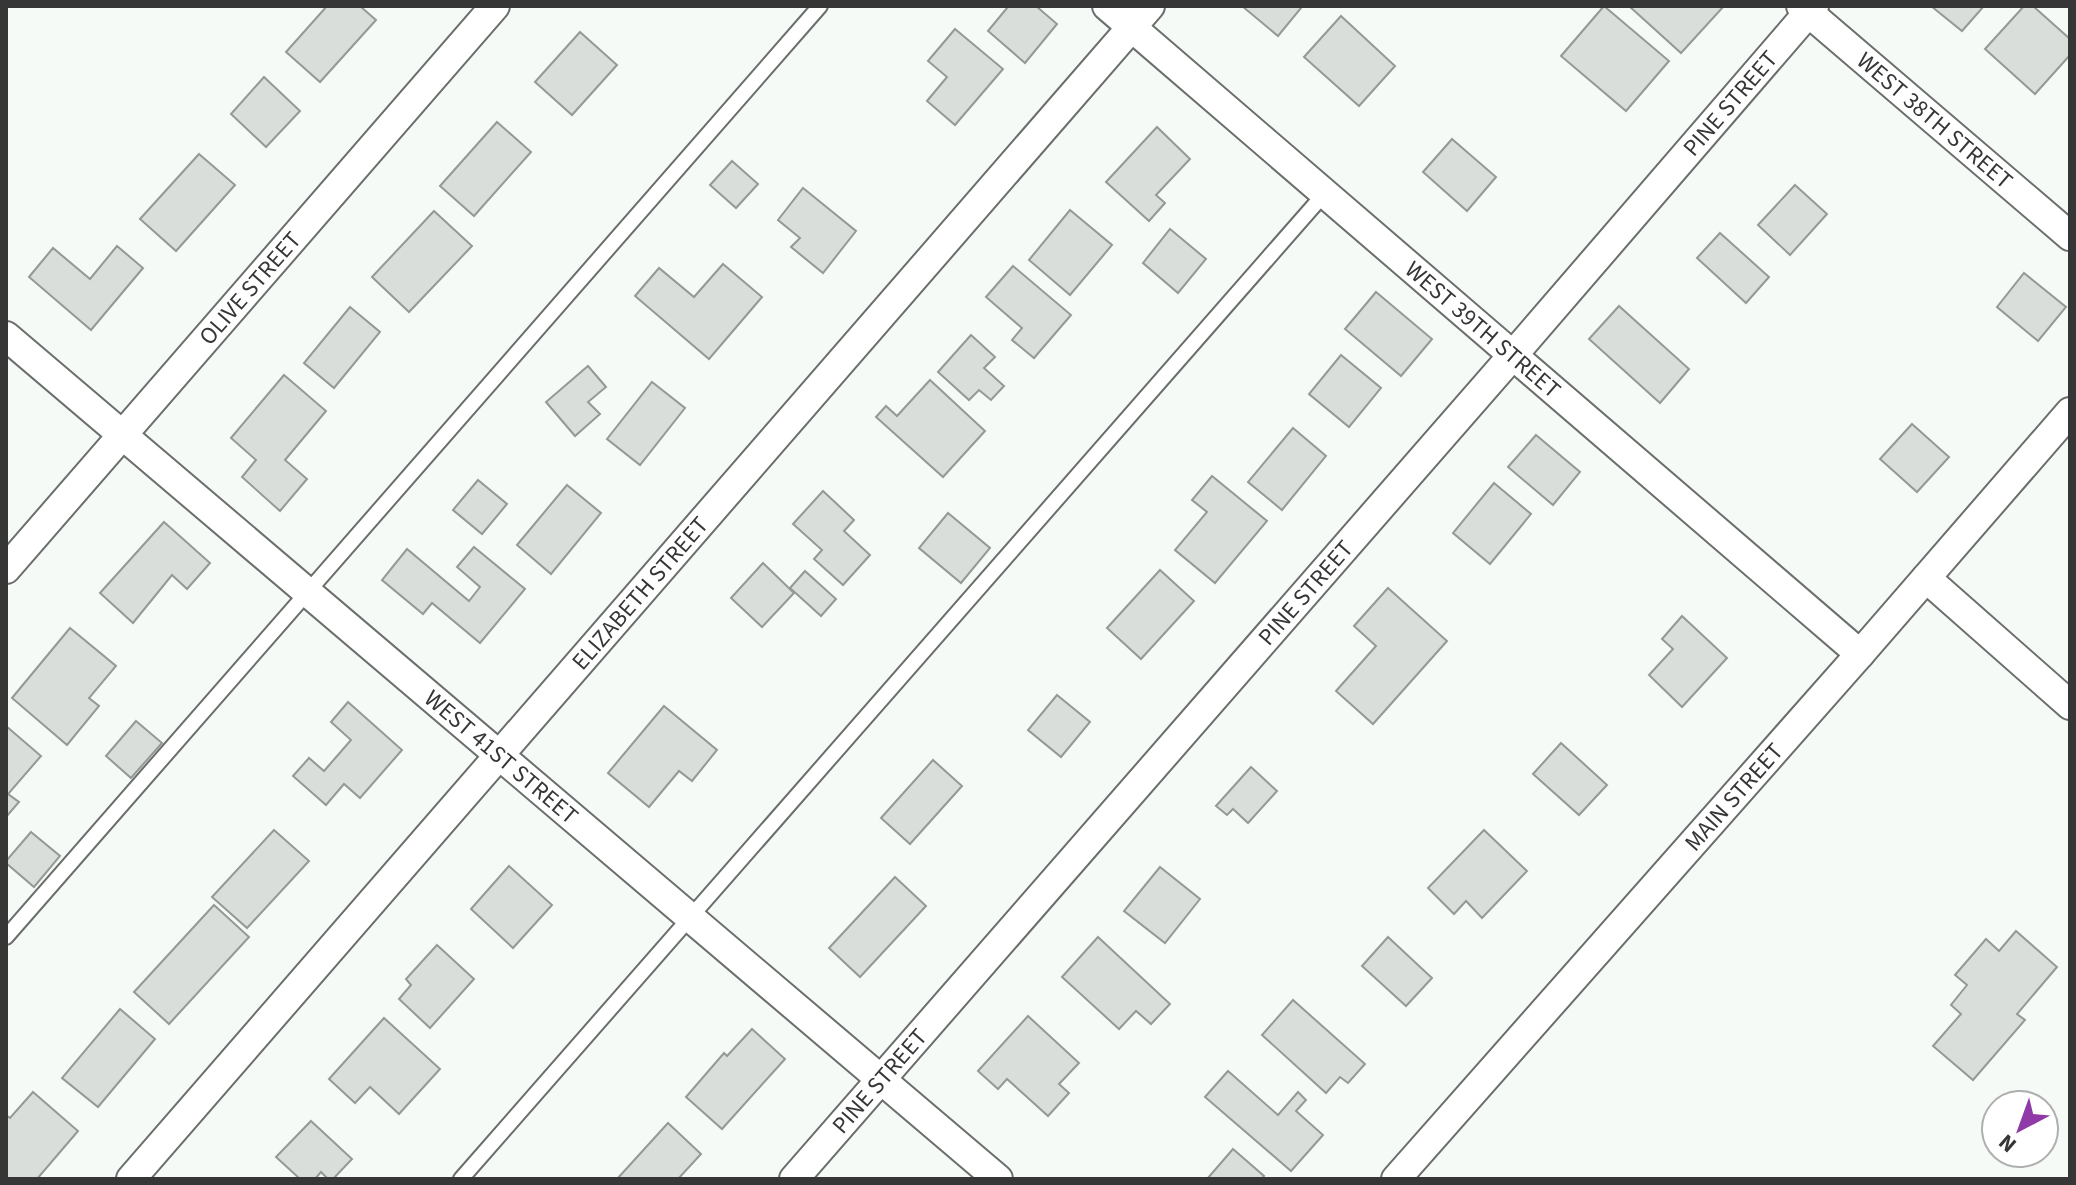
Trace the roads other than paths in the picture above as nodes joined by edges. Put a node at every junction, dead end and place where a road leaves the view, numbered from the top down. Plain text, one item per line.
1 (495, 6) edge
2 (820, 6) edge
3 (1107, 6) edge
4 (1808, 8) edge
5 (1141, 17) edge
6 (1325, 193) junction
7 (2070, 236) edge
8 (6, 336) edge
9 (1513, 355) junction
10 (2070, 412) edge
11 (122, 435) junction
12 (6, 569) edge
13 (1926, 578) junction
14 (308, 592) junction
15 (1860, 654) junction
16 (2070, 705) edge
17 (499, 755) junction
18 (690, 917) junction
19 (6, 937) edge
20 (881, 1080) junction
21 (131, 1179) edge
22 (461, 1179) edge
23 (794, 1179) edge
24 (998, 1179) edge
25 (1396, 1179) edge

1 - 11 street, OLIVE STREET
2 - 14 lane
3 - 5 street, WEST 39TH STREET
4 - 7 street, WEST 38TH STREET
4 - 9 street, PINE STREET
5 - 6 street, WEST 39TH STREET
5 - 17 street, ELIZABETH STREET
6 - 9 street, WEST 39TH STREET
6 - 18 lane
8 - 11 street, WEST 41ST STREET
9 - 15 street, WEST 39TH STREET
9 - 20 street, PINE STREET
10 - 13 street, MAIN STREET
11 - 12 street, OLIVE STREET
11 - 14 street, WEST 41ST STREET
13 - 15 street, MAIN STREET
13 - 16 street
14 - 17 street, WEST 41ST STREET
14 - 19 lane
15 - 25 street, MAIN STREET
17 - 18 street, WEST 41ST STREET
17 - 21 street, ELIZABETH STREET
18 - 20 street, WEST 41ST STREET
18 - 22 lane
20 - 23 street, PINE STREET
20 - 24 street, WEST 41ST STREET

